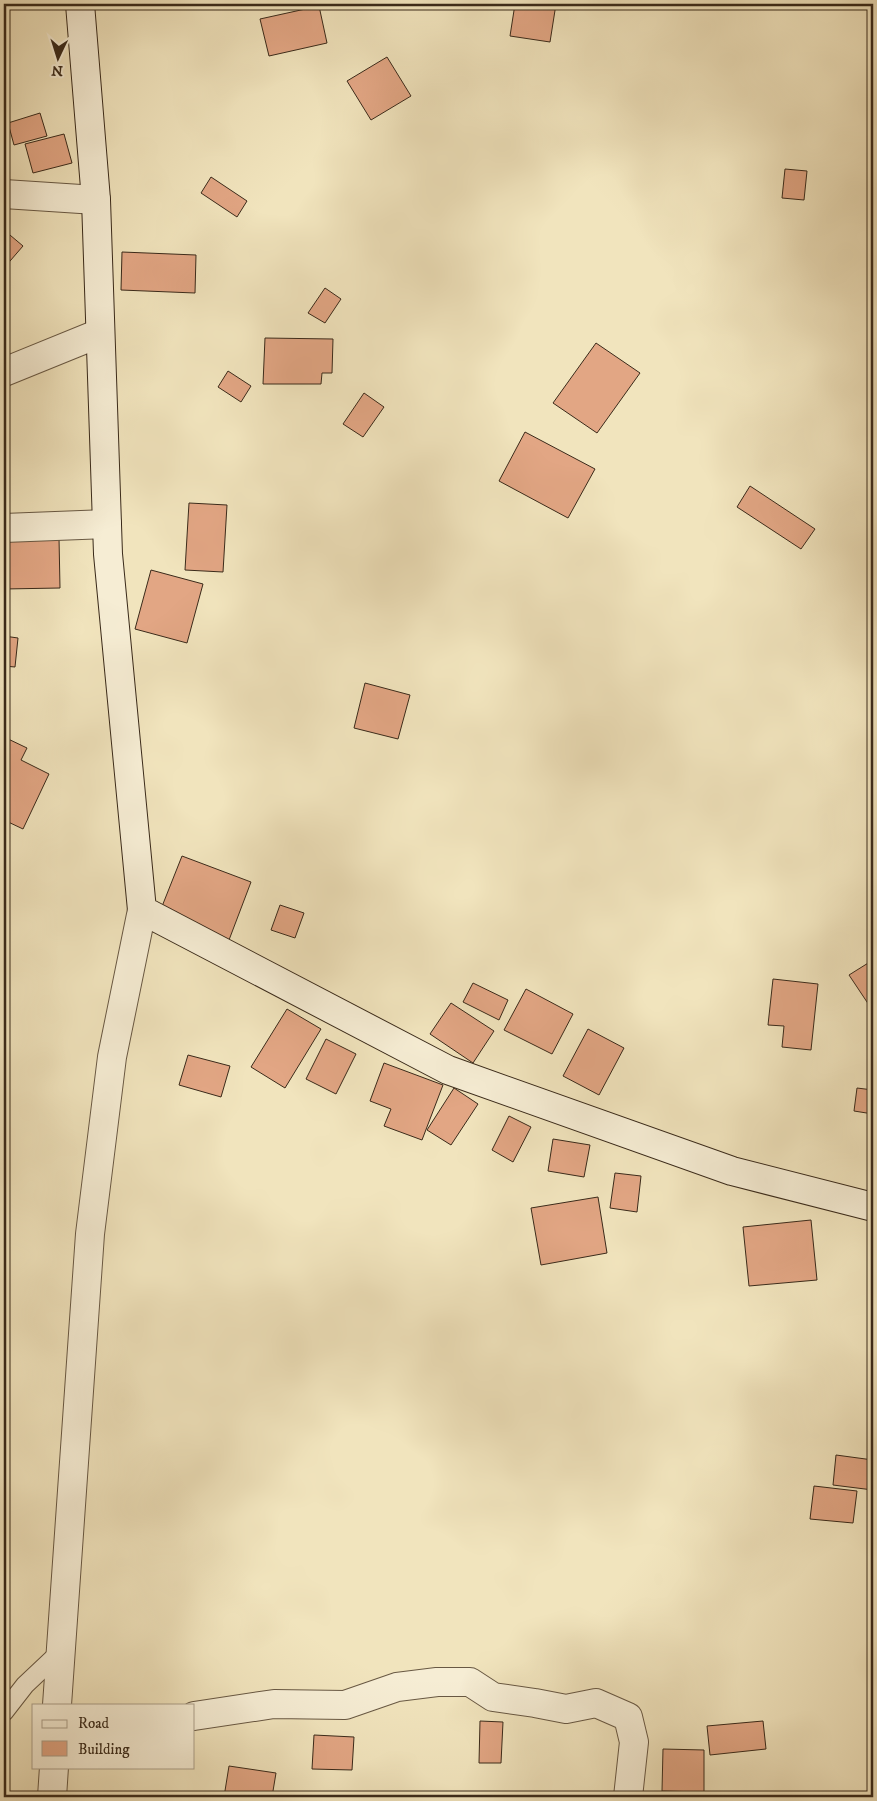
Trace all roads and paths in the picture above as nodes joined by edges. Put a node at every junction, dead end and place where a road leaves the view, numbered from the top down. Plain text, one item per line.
1 (80, 4) edge
2 (4, 194) edge
3 (96, 200) junction
4 (100, 333) junction
5 (4, 372) edge
6 (107, 524) junction
7 (4, 528) edge
8 (142, 910) junction
9 (873, 1207) edge
10 (60, 1652) junction
11 (57, 1704) edge
12 (4, 1712) edge
13 (195, 1716) edge
14 (54, 1768) edge
15 (52, 1797) edge
16 (628, 1797) edge

1 - 3 street
2 - 3 street
3 - 4 street
4 - 5 street
4 - 6 street
6 - 7 street
6 - 8 street
8 - 9 street
8 - 10 street
10 - 11 street
10 - 12 lane
13 - 16 street
14 - 15 street

